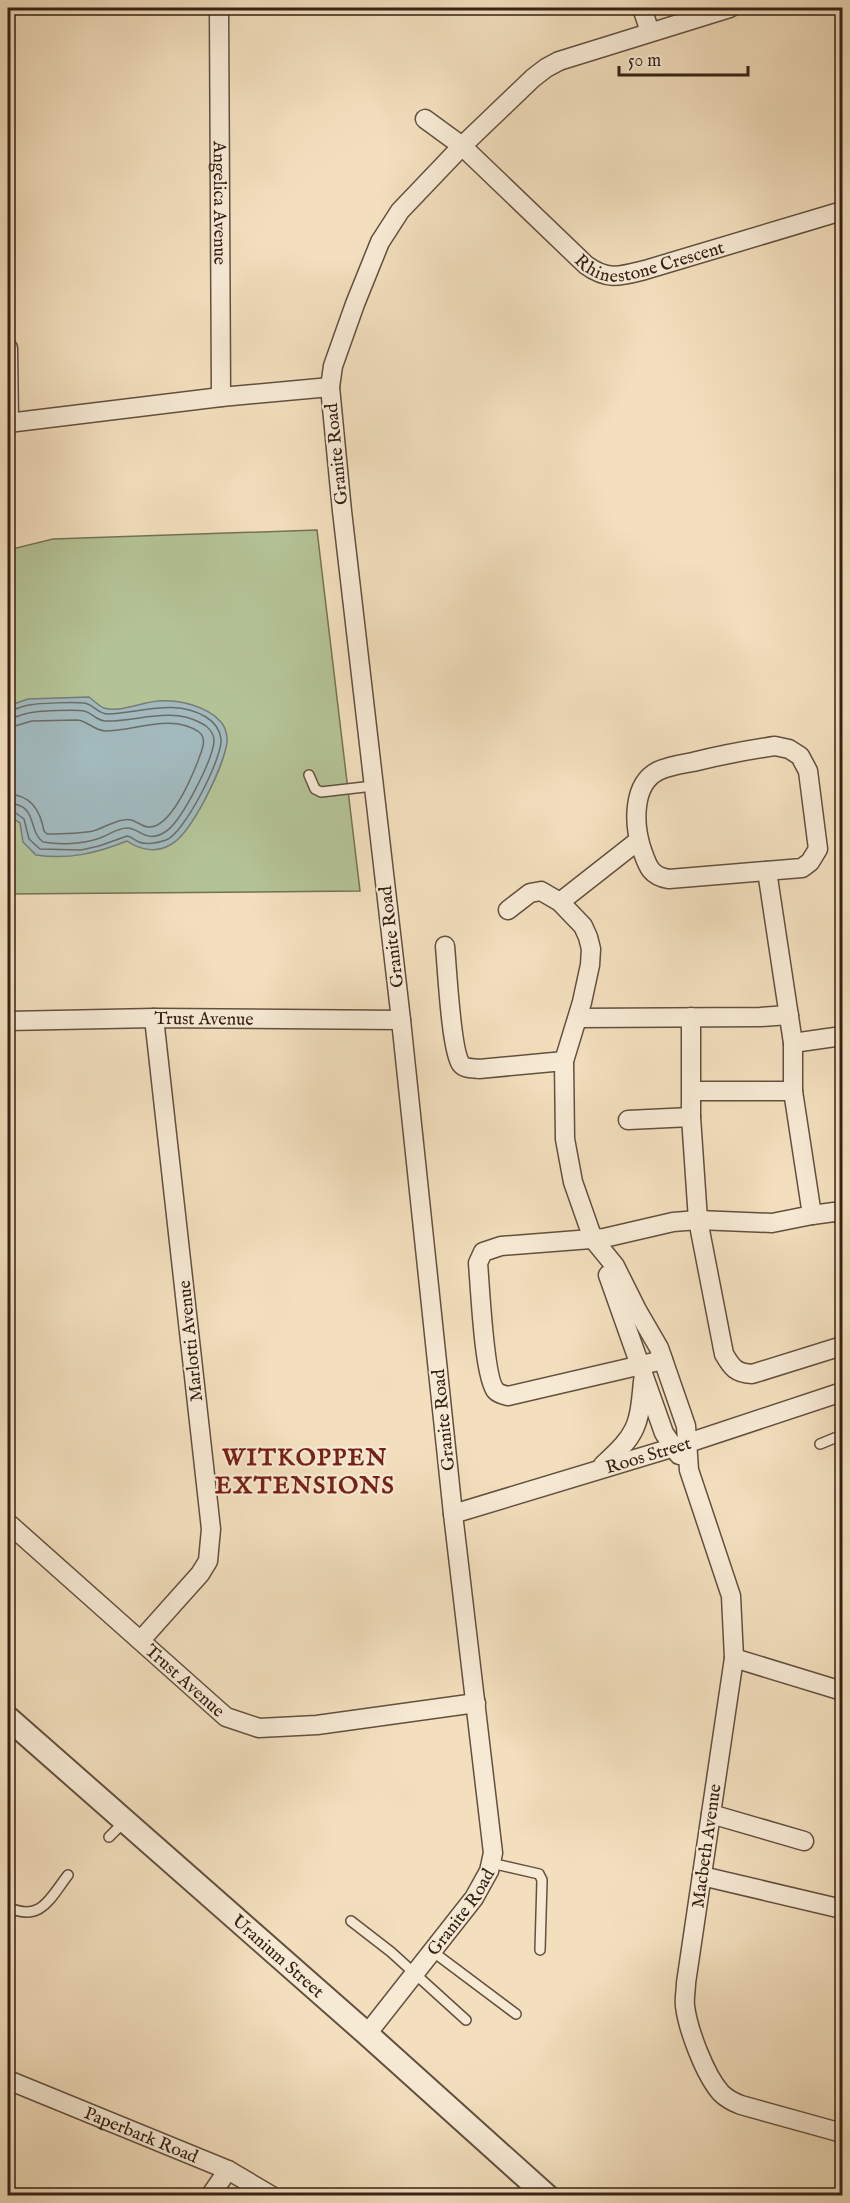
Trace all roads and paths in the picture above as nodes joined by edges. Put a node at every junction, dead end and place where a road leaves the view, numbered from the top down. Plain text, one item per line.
1 (219, 8) edge
2 (642, 8) edge
3 (730, 8) edge
4 (650, 32) junction
5 (425, 119) dead end
6 (462, 147) junction
7 (843, 211) edge
8 (8, 348) edge
9 (330, 387) junction
10 (221, 397) junction
11 (8, 423) edge
12 (309, 775) dead end
13 (373, 786) junction
14 (639, 840) junction
15 (767, 871) junction
16 (561, 902) junction
17 (508, 910) dead end
18 (445, 946) dead end
19 (789, 1015) junction
20 (691, 1017) junction
21 (154, 1018) junction
22 (578, 1018) junction
23 (401, 1020) junction
24 (8, 1021) edge
25 (843, 1036) edge
26 (793, 1043) junction
27 (564, 1061) junction
28 (793, 1090) junction
29 (692, 1091) junction
30 (691, 1117) junction
31 (628, 1120) dead end
32 (843, 1214) edge
33 (812, 1215) junction
34 (698, 1220) junction
35 (593, 1239) junction
36 (605, 1255) junction
37 (843, 1346) edge
38 (663, 1360) junction
39 (641, 1372) junction
40 (843, 1392) edge
41 (843, 1435) edge
42 (820, 1444) dead end
43 (680, 1445) junction
44 (599, 1468) junction
45 (453, 1514) junction
46 (8, 1523) edge
47 (141, 1640) junction
48 (734, 1658) junction
49 (843, 1691) edge
50 (476, 1703) junction
51 (8, 1718) edge
52 (711, 1814) junction
53 (804, 1841) dead end
54 (491, 1863) junction
55 (68, 1875) dead end
56 (702, 1876) junction
57 (8, 1907) edge
58 (843, 1910) edge
59 (351, 1921) dead end
60 (540, 1950) dead end
61 (432, 1951) junction
62 (414, 1974) junction
63 (516, 2014) dead end
64 (466, 2020) dead end
65 (367, 2034) junction
66 (8, 2080) edge
67 (843, 2133) edge
68 (228, 2170) junction
69 (210, 2196) edge
70 (272, 2196) edge
71 (547, 2196) edge

1 - 10 street, Angelica Avenue
2 - 4 street
3 - 4 street, Granite Road
4 - 6 street, Granite Road
5 - 6 street, Rhinestone Crescent
6 - 7 street, Rhinestone Crescent
6 - 9 street, Granite Road
8 - 11 street
9 - 10 street
9 - 13 street, Granite Road
10 - 11 street
12 - 13 lane
13 - 23 street, Granite Road
14 - 15 street
14 - 15 street
14 - 16 street
15 - 19 street
16 - 17 street
16 - 22 street, Macbeth Avenue
18 - 27 street
19 - 20 street
19 - 26 street
20 - 22 street
20 - 29 street
21 - 23 street, Trust Avenue
21 - 24 street, Trust Avenue
21 - 47 street, Marlotti Avenue
22 - 27 street, Macbeth Avenue
23 - 45 street, Granite Road
25 - 26 street
26 - 28 street
27 - 35 street, Macbeth Avenue
28 - 29 street
28 - 33 street
29 - 30 street
30 - 31 street
30 - 34 street
32 - 33 street
33 - 34 street
34 - 35 street
34 - 37 street
35 - 36 street, Macbeth Avenue
35 - 39 street
36 - 38 street, Macbeth Avenue
36 - 39 street
38 - 39 street
38 - 43 street, Macbeth Avenue
39 - 43 street
39 - 44 street
40 - 43 street, Roos Street
41 - 42 lane
43 - 44 street, Roos Street
43 - 48 street, Macbeth Avenue
44 - 45 street, Roos Street
45 - 50 street, Granite Road
46 - 47 street, Trust Avenue
47 - 50 street, Trust Avenue
48 - 49 street
48 - 52 street, Macbeth Avenue
50 - 54 street, Granite Road
51 - 65 street, Uranium Street
52 - 53 street
52 - 56 street, Macbeth Avenue
54 - 60 lane
54 - 61 street, Granite Road
55 - 57 lane
56 - 58 street
56 - 67 street, Macbeth Avenue
59 - 62 lane
61 - 62 street, Granite Road
61 - 63 lane
62 - 64 lane
62 - 65 street, Granite Road
65 - 71 street, Uranium Street
66 - 68 street, Paperbark Road
68 - 69 street
68 - 70 street, Paperbark Road

